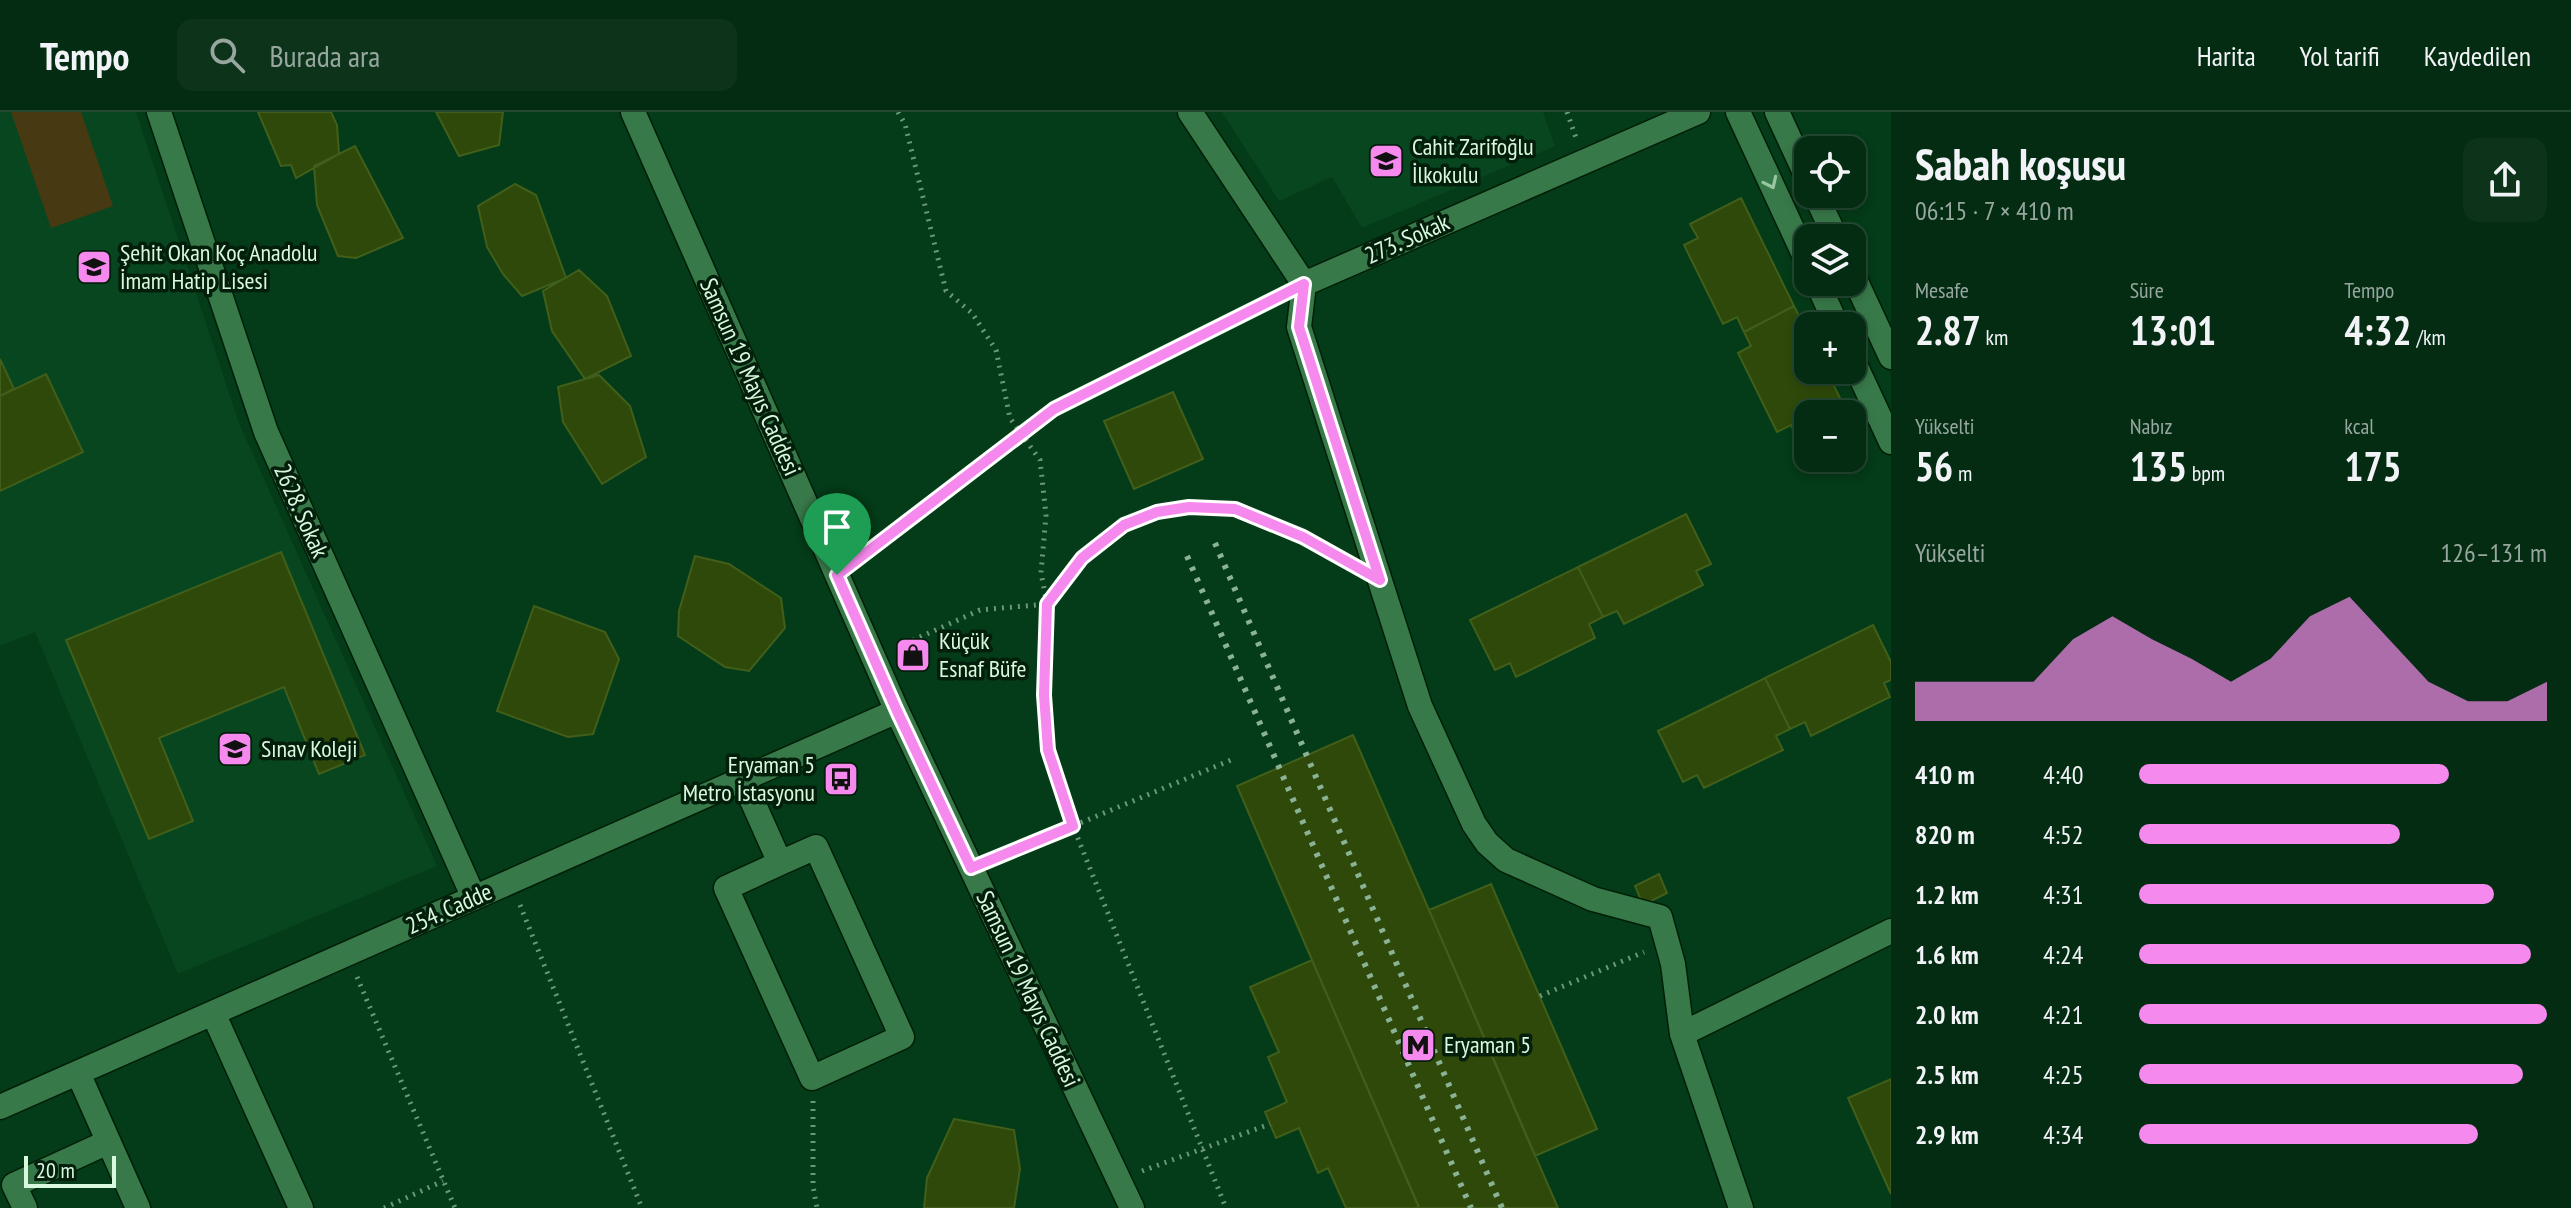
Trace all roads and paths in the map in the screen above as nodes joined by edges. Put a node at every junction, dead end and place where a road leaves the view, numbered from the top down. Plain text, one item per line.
1 (159, 112) edge
2 (633, 112) edge
3 (898, 112) edge
4 (1190, 112) edge
5 (1698, 112) edge
6 (1738, 112) edge
7 (1777, 112) edge
8 (1794, 149) edge
9 (1794, 233) edge
10 (1304, 284) junction
11 (1864, 296) edge
12 (1888, 344) edge
13 (1866, 351) edge
14 (1865, 384) edge
15 (1022, 434) junction
16 (1891, 442) edge
17 (837, 575) junction
18 (1380, 580) junction
19 (1047, 604) junction
20 (874, 659) junction
21 (897, 711) junction
22 (1231, 760) dead end
23 (743, 780) junction
24 (1073, 826) junction
25 (780, 863) junction
26 (971, 868) junction
27 (511, 882) junction
28 (474, 898) junction
29 (1891, 931) edge
30 (1667, 942) junction
31 (348, 954) junction
32 (1540, 996) dead end
33 (213, 1013) junction
34 (1682, 1034) junction
35 (78, 1073) junction
36 (812, 1078) junction
37 (0, 1107) edge
38 (1270, 1124) dead end
39 (108, 1142) junction
40 (1202, 1149) junction
41 (1118, 1179) junction
42 (443, 1181) junction
43 (25, 1208) edge
44 (138, 1208) edge
45 (301, 1208) edge
46 (384, 1208) edge
47 (455, 1208) edge
48 (642, 1208) edge
49 (817, 1208) edge
50 (1132, 1208) edge
51 (1226, 1208) edge
52 (1741, 1208) edge

1 - 28 street, 2628. Sokak
2 - 17 street, Samsun 19 Mayıs Caddesi
3 - 15 path
4 - 10 street
5 - 10 street, 273. Sokak
6 -> 9 street
7 - 8 street
10 - 15 path
10 - 18 street
11 - 12 street
12 - 13 street
14 - 16 street
15 - 17 path
15 - 19 path
17 - 20 street, Samsun 19 Mayıs Caddesi
18 - 19 path
18 - 30 street
19 - 20 path
19 - 24 path
20 - 21 street, Samsun 19 Mayıs Caddesi
21 - 23 street, 254. Cadde
21 - 26 street, Samsun 19 Mayıs Caddesi
22 - 24 path
23 - 25 street
23 - 27 street, 254. Cadde
24 - 26 path
24 - 40 path
25 - 36 street
25 - 36 street
26 - 41 street, Samsun 19 Mayıs Caddesi
27 - 28 street, 254. Cadde
27 - 48 path
28 - 31 street, 254. Cadde
29 - 34 street
30 - 32 path
30 - 34 street
31 - 33 street, 254. Cadde
31 - 42 path
33 - 35 street, 254. Cadde
33 - 45 street
34 - 52 street
35 - 37 street, 254. Cadde
35 - 39 street
36 - 49 path
38 - 40 path
39 - 43 street
39 - 44 street
40 - 41 path
40 - 51 path
41 - 50 street, Samsun 19 Mayıs Caddesi
42 - 46 path
42 - 47 path

